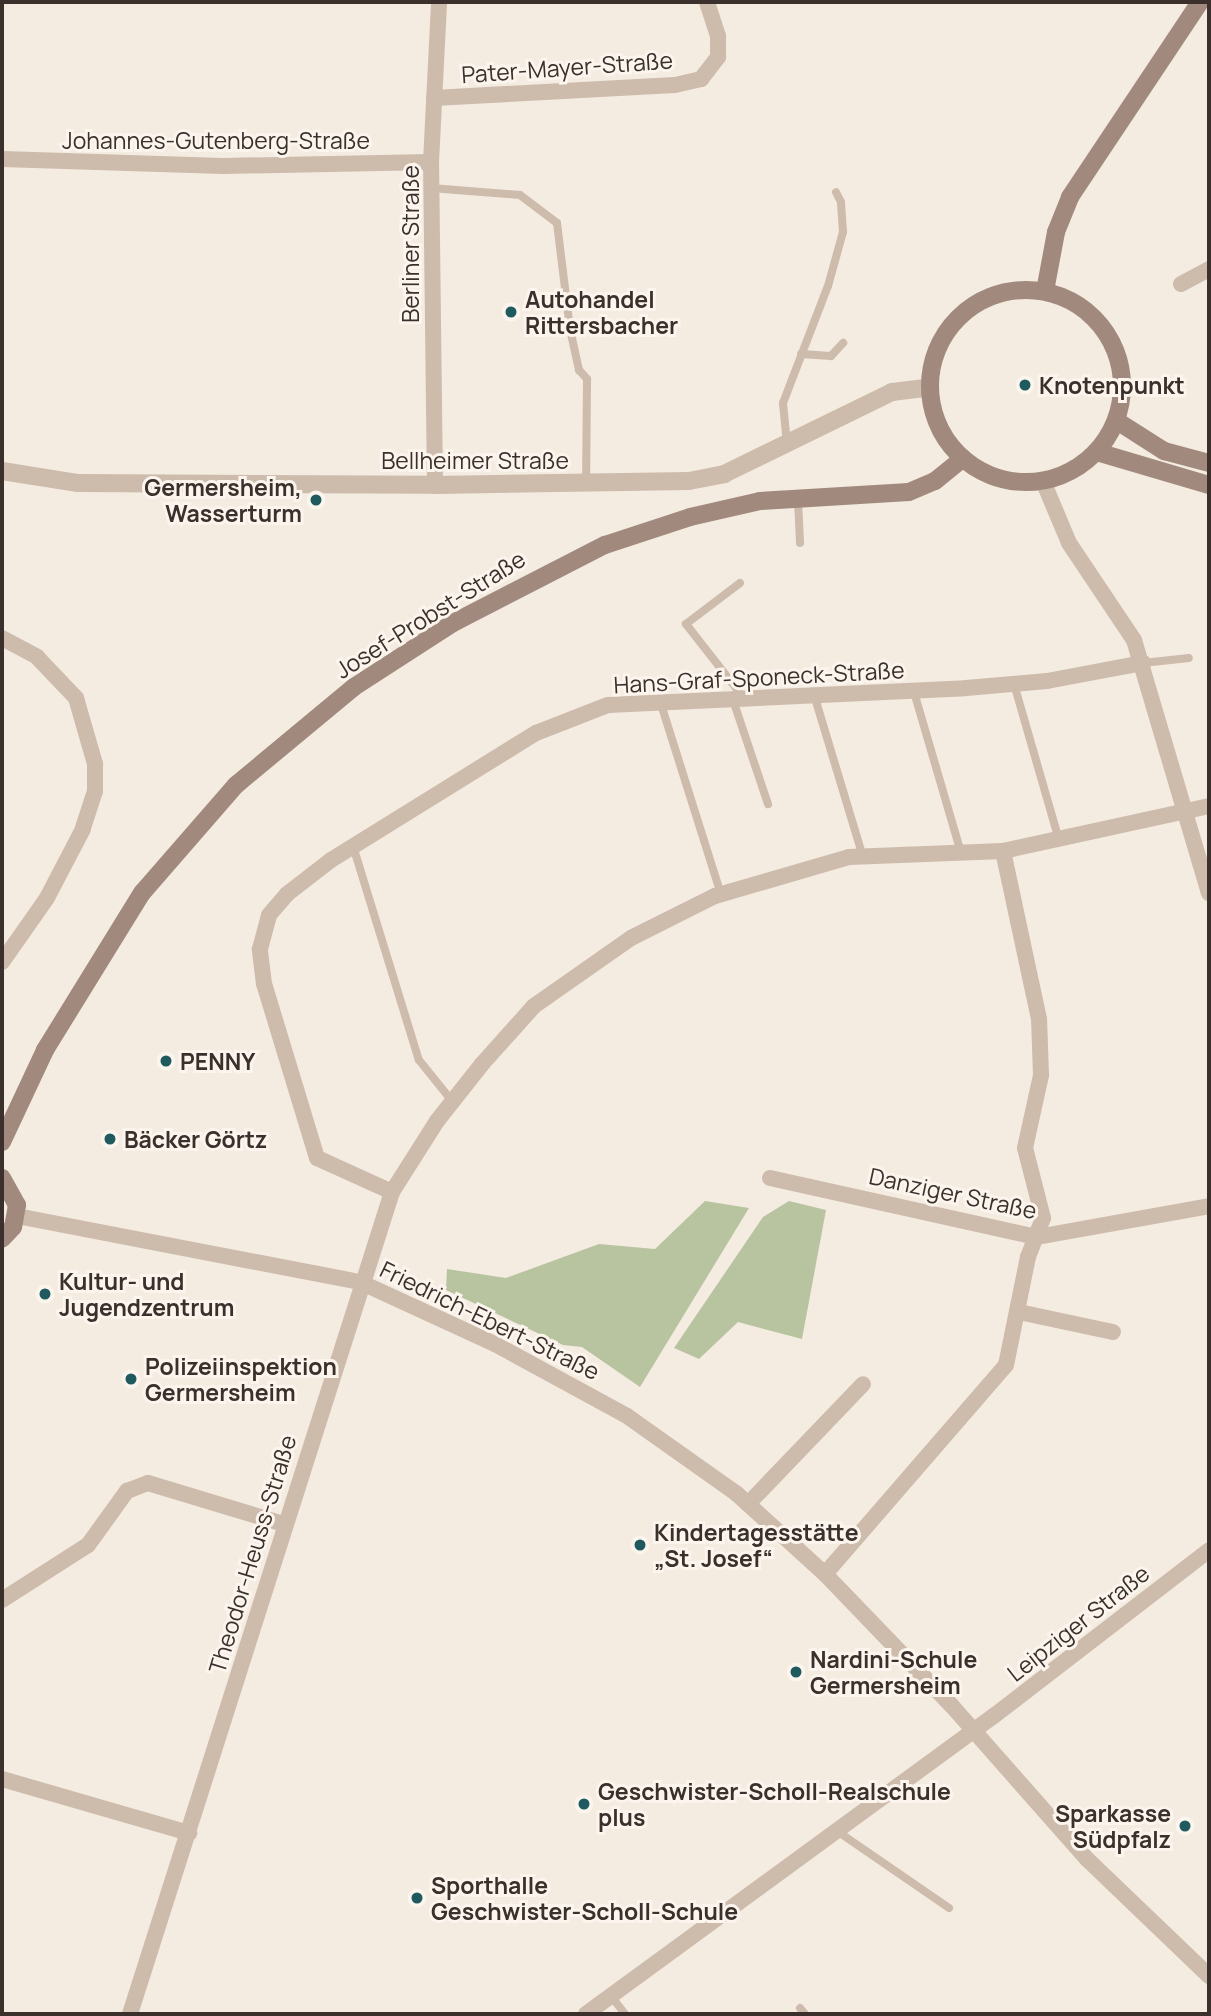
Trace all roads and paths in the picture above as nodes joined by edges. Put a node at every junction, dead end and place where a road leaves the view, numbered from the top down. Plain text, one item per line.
1 (439, 2) edge
2 (706, 2) edge
3 (1200, 2) edge
4 (435, 98) junction
5 (2, 159) edge
6 (431, 162) junction
7 (431, 188) junction
8 (836, 192) dead end
9 (1209, 269) edge
10 (1181, 284) dead end
11 (1045, 291) junction
12 (844, 343) dead end
13 (801, 354) junction
14 (930, 387) junction
15 (1117, 421) junction
16 (787, 444) junction
17 (1097, 452) junction
18 (962, 458) junction
19 (1209, 463) edge
20 (2, 471) edge
21 (1043, 481) junction
22 (586, 484) junction
23 (435, 485) junction
24 (1209, 485) edge
25 (798, 497) junction
26 (800, 543) dead end
27 (740, 583) dead end
28 (2, 638) edge
29 (1189, 658) dead end
30 (1143, 663) junction
31 (1014, 684) junction
32 (914, 692) junction
33 (815, 698) junction
34 (739, 700) junction
35 (660, 701) junction
36 (768, 804) dead end
37 (1209, 806) edge
38 (1187, 810) junction
39 (1059, 840) junction
40 (353, 846) junction
41 (1003, 851) junction
42 (961, 853) junction
43 (863, 856) junction
44 (1209, 893) edge
45 (721, 894) junction
46 (2, 962) edge
47 (452, 1101) junction
48 (2, 1142) edge
49 (2, 1178) edge
50 (770, 1178) dead end
51 (392, 1192) junction
52 (1209, 1206) edge
53 (17, 1216) junction
54 (1037, 1237) junction
55 (2, 1239) edge
56 (360, 1282) junction
57 (1018, 1312) junction
58 (1113, 1332) dead end
59 (863, 1384) dead end
60 (748, 1504) junction
61 (284, 1524) junction
62 (1209, 1550) edge
63 (825, 1574) junction
64 (2, 1600) edge
65 (974, 1731) junction
66 (2, 1779) edge
67 (837, 1831) junction
68 (189, 1833) junction
69 (949, 1908) dead end
70 (1209, 1976) edge
71 (611, 1996) junction
72 (130, 2014) edge
73 (586, 2014) edge
74 (625, 2014) edge

1 - 4 street, Berliner Straße
2 - 4 street, Pater-Mayer-Straße
3 - 11 main road
4 - 6 street, Berliner Straße
5 - 6 street, Johannes-Gutenberg-Straße
6 - 7 street, Berliner Straße
7 - 22 lane
7 - 23 street, Berliner Straße
8 - 13 lane
9 - 10 street
11 - 14 main road
11 - 15 main road
12 - 13 lane
13 - 16 lane
14 - 16 street, Bellheimer Straße
14 - 18 main road
15 - 17 main road
15 - 19 main road
16 - 22 street, Bellheimer Straße
17 - 21 main road
17 - 24 main road
18 - 21 main road
18 - 25 main road, Josef-Probst-Straße
20 - 23 street, Bellheimer Straße
21 - 30 street
22 - 23 street, Bellheimer Straße
25 - 26 lane
25 - 48 main road, Josef-Probst-Straße
27 - 34 lane
28 - 46 street
29 - 30 lane
30 - 31 street, Hans-Graf-Sponeck-Straße
30 - 38 street
31 - 32 street, Hans-Graf-Sponeck-Straße
31 - 39 lane
32 - 33 street, Hans-Graf-Sponeck-Straße
32 - 42 lane
33 - 34 street, Hans-Graf-Sponeck-Straße
33 - 43 lane
34 - 35 street, Hans-Graf-Sponeck-Straße
34 - 36 lane
35 - 40 street, Hans-Graf-Sponeck-Straße
35 - 45 lane
37 - 38 street, Theodor-Heuss-Straße
38 - 39 street, Theodor-Heuss-Straße
38 - 44 street
39 - 41 street, Theodor-Heuss-Straße
40 - 47 lane
40 - 51 street, Hans-Graf-Sponeck-Straße
41 - 42 street, Theodor-Heuss-Straße
41 - 54 street
42 - 43 street, Theodor-Heuss-Straße
43 - 45 street, Theodor-Heuss-Straße
45 - 47 street, Theodor-Heuss-Straße
47 - 51 street, Theodor-Heuss-Straße
49 - 53 main road
50 - 54 street, Danziger Straße
51 - 56 street, Theodor-Heuss-Straße
52 - 54 street, Danziger Straße
53 - 55 main road
53 - 56 street, Friedrich-Ebert-Straße
54 - 57 street
56 - 60 street, Friedrich-Ebert-Straße
56 - 61 street, Theodor-Heuss-Straße
57 - 58 street
57 - 63 street
59 - 60 street
60 - 63 street, Friedrich-Ebert-Straße
61 - 64 street
61 - 68 street, Theodor-Heuss-Straße
62 - 65 street, Leipziger Straße
63 - 65 street, Friedrich-Ebert-Straße
65 - 67 street, Leipziger Straße
65 - 70 street, Friedrich-Ebert-Straße
66 - 68 street
67 - 69 lane
67 - 71 street, Leipziger Straße
68 - 72 street, Theodor-Heuss-Straße
71 - 73 street, Leipziger Straße
71 - 74 lane

